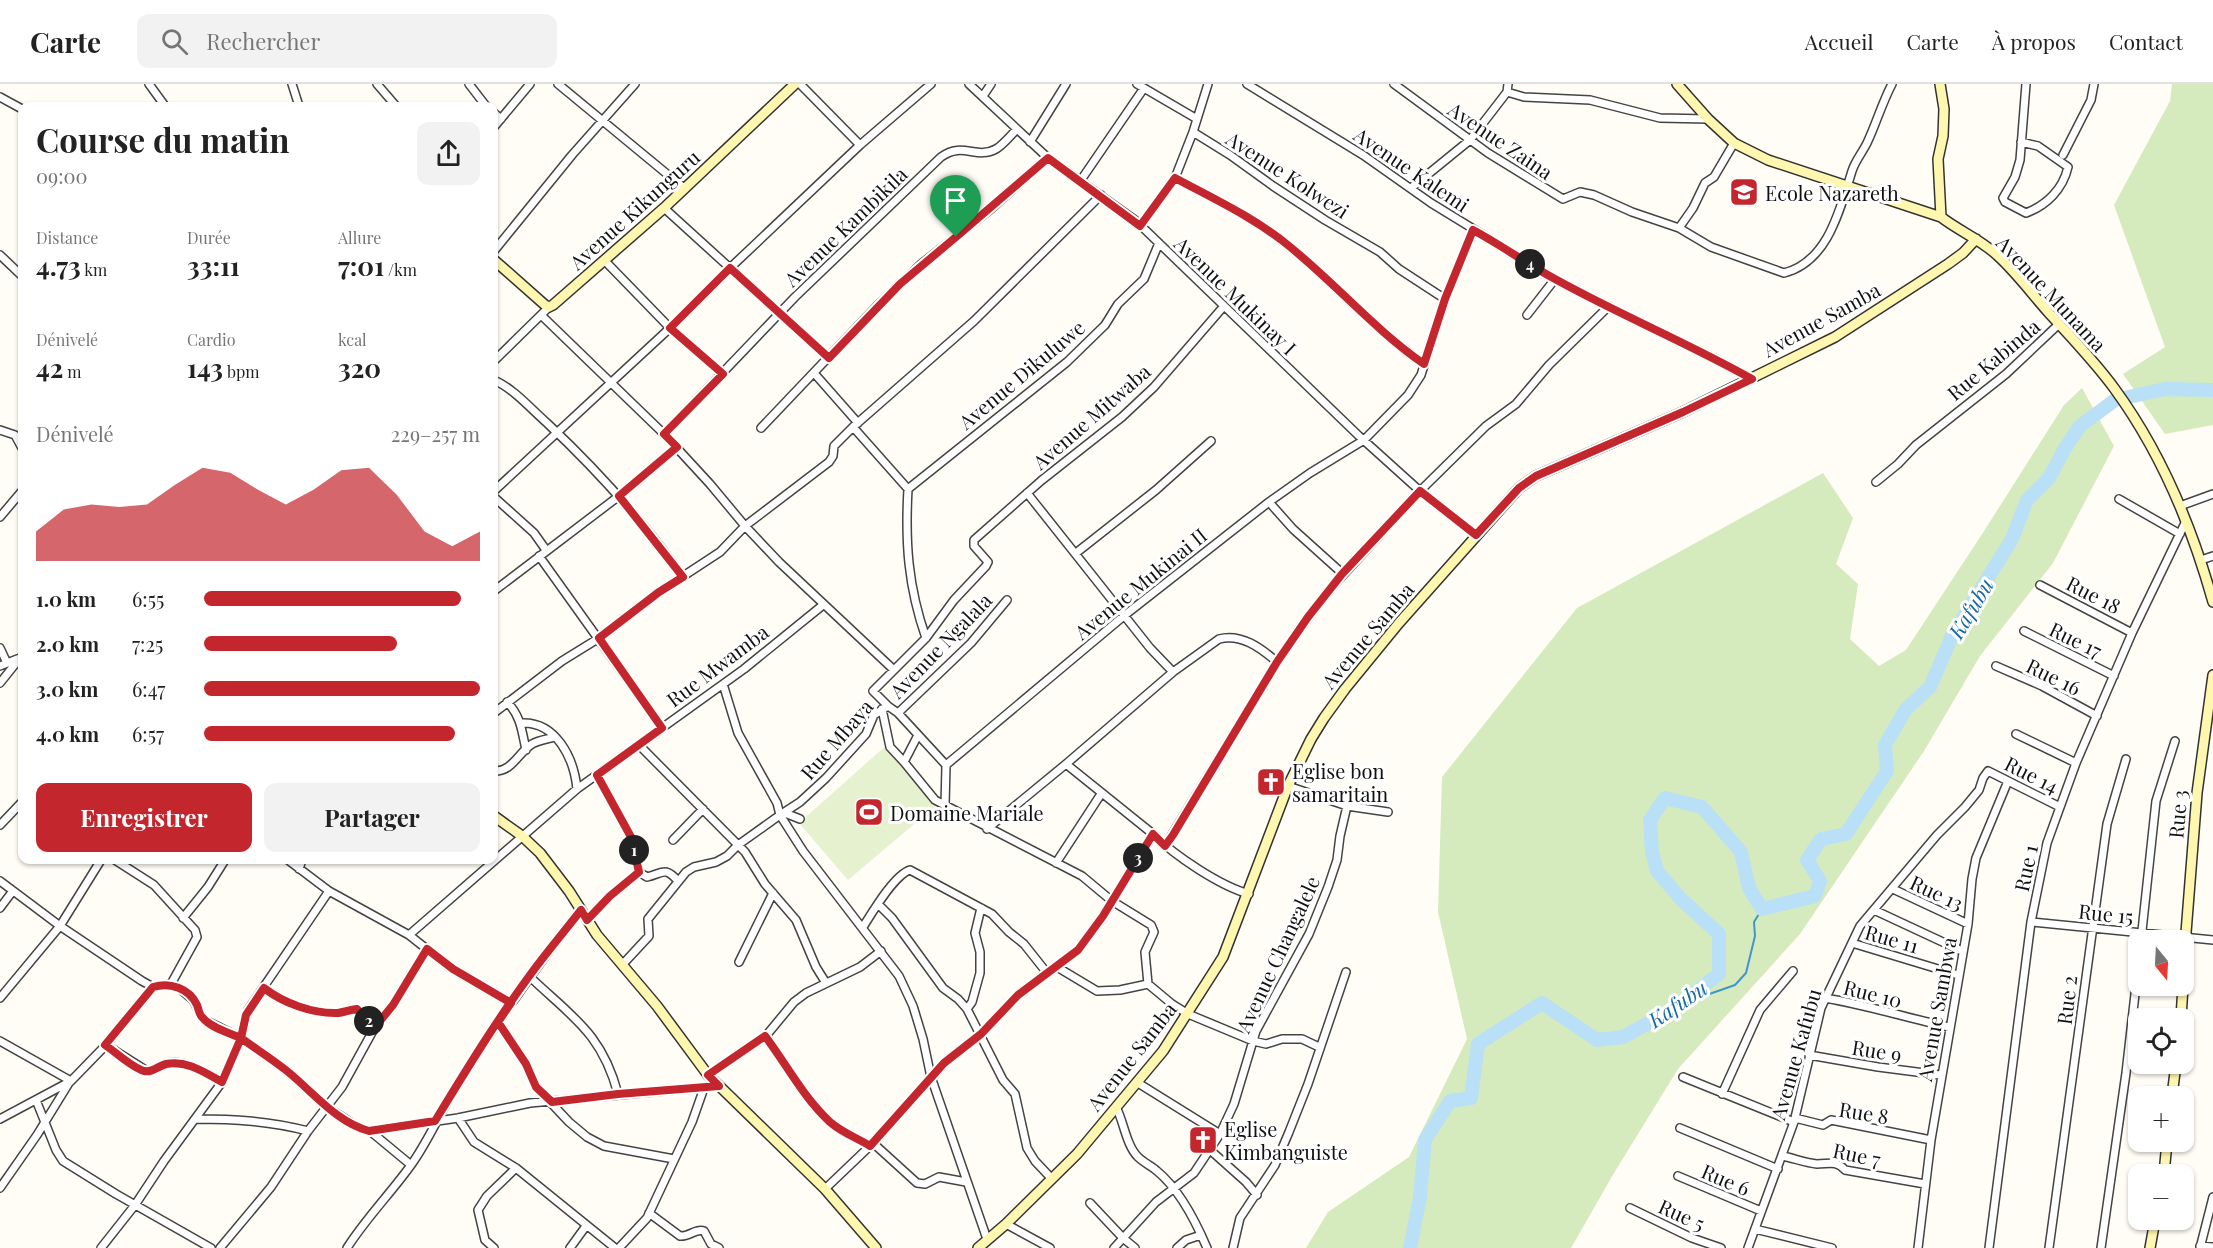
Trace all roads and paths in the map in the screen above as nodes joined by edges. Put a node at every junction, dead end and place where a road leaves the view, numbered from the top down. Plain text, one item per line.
1 (149, 84) edge
2 (292, 84) edge
3 (377, 84) edge
4 (469, 84) edge
5 (530, 84) edge
6 (558, 84) edge
7 (635, 84) edge
8 (798, 84) edge
9 (931, 84) edge
10 (969, 84) edge
11 (991, 84) edge
12 (1066, 84) edge
13 (1208, 84) edge
14 (1246, 84) edge
15 (1394, 84) edge
16 (1508, 84) edge
17 (1677, 84) edge
18 (1892, 84) edge
19 (1940, 84) edge
20 (2026, 84) edge
21 (2094, 84) edge
22 (1141, 86) edge
23 (1507, 92) junction
24 (983, 96) junction
25 (0, 97) edge
26 (162, 102) edge
27 (298, 102) edge
28 (393, 102) edge
29 (483, 102) edge
30 (18, 106) edge
31 (498, 116) edge
32 (501, 119) junction
33 (1197, 119) junction
34 (1708, 119) junction
35 (603, 120) junction
36 (498, 122) edge
37 (1017, 129) junction
38 (1193, 132) junction
39 (1470, 140) junction
40 (1030, 142) junction
41 (2021, 142) junction
42 (1734, 143) junction
43 (860, 145) junction
44 (2060, 157) junction
45 (1048, 158) junction
46 (1175, 178) junction
47 (1081, 180) junction
48 (1849, 186) junction
49 (684, 188) junction
50 (1411, 188) junction
51 (1101, 195) junction
52 (664, 208) junction
53 (1941, 217) junction
54 (1140, 226) junction
55 (1679, 228) junction
56 (1473, 230) junction
57 (1976, 239) junction
58 (1159, 243) junction
59 (498, 246) edge
60 (0, 255) edge
61 (605, 261) junction
62 (498, 263) edge
63 (730, 268) junction
64 (18, 272) edge
65 (1555, 279) junction
66 (1445, 299) junction
67 (1224, 306) junction
68 (1609, 306) junction
69 (549, 307) junction
70 (779, 313) junction
71 (541, 315) junction
72 (1527, 315) dead end
73 (2059, 324) junction
74 (670, 328) junction
75 (498, 356) edge
76 (829, 358) junction
77 (1424, 364) junction
78 (814, 373) junction
79 (723, 374) junction
80 (1752, 379) junction
81 (498, 382) edge
82 (610, 383) junction
83 (855, 425) junction
84 (760, 428) dead end
85 (0, 430) edge
86 (558, 433) junction
87 (664, 434) junction
88 (1364, 440) junction
89 (18, 441) edge
90 (1211, 441) dead end
91 (677, 447) junction
92 (1876, 482) dead end
93 (498, 487) edge
94 (908, 489) junction
95 (1420, 491) junction
96 (1027, 493) junction
97 (2213, 494) edge
98 (18, 496) edge
99 (619, 496) junction
100 (2119, 499) dead end
101 (498, 501) edge
102 (1269, 502) junction
103 (2180, 506) junction
104 (0, 517) edge
105 (2186, 521) junction
106 (745, 526) junction
107 (2180, 534) junction
108 (1476, 535) junction
109 (546, 550) junction
110 (1076, 553) junction
111 (539, 556) junction
112 (2213, 556) edge
113 (2201, 560) junction
114 (1342, 574) junction
115 (683, 577) junction
116 (2040, 585) dead end
117 (498, 586) edge
118 (1007, 600) dead end
119 (2213, 602) edge
120 (823, 605) junction
121 (1125, 615) junction
122 (2024, 631) dead end
123 (2132, 633) junction
124 (599, 638) junction
125 (926, 638) junction
126 (0, 648) edge
127 (18, 658) edge
128 (18, 661) edge
129 (1277, 662) junction
130 (3, 664) edge
131 (1996, 666) dead end
132 (894, 670) junction
133 (1173, 672) junction
134 (2213, 675) edge
135 (2114, 676) junction
136 (0, 683) edge
137 (723, 684) junction
138 (507, 702) junction
139 (885, 708) junction
140 (498, 710) edge
141 (898, 713) junction
142 (2097, 716) junction
143 (521, 723) junction
144 (662, 728) junction
145 (918, 735) junction
146 (2016, 735) dead end
147 (555, 736) junction
148 (2175, 741) dead end
149 (639, 745) junction
150 (526, 750) junction
151 (2126, 759) dead end
152 (904, 762) junction
153 (2076, 763) junction
154 (946, 765) junction
155 (1066, 765) junction
156 (498, 771) edge
157 (1988, 771) joint
158 (597, 775) junction
159 (2008, 781) junction
160 (1288, 786) junction
161 (576, 789) junction
162 (1101, 794) junction
163 (18, 806) edge
164 (945, 806) junction
165 (1347, 806) junction
166 (2060, 807) junction
167 (704, 809) junction
168 (1388, 812) dead end
169 (782, 814) junction
170 (498, 819) edge
171 (800, 819) dead end
172 (0, 825) edge
173 (987, 829) junction
174 (1153, 834) junction
175 (522, 836) junction
176 (674, 840) dead end
177 (738, 845) junction
178 (1165, 846) junction
179 (498, 857) edge
180 (1056, 863) junction
181 (99, 864) edge
182 (121, 864) edge
183 (222, 864) edge
184 (293, 864) edge
185 (301, 864) edge
186 (490, 864) edge
187 (299, 869) junction
188 (639, 872) junction
189 (0, 881) edge
190 (678, 881) junction
191 (1893, 889) junction
192 (329, 891) junction
193 (12, 892) junction
194 (773, 893) junction
195 (1249, 894) junction
196 (1112, 902) junction
197 (878, 904) junction
198 (0, 908) edge
199 (981, 908) junction
200 (581, 910) junction
201 (1874, 910) junction
202 (183, 918) junction
203 (587, 920) junction
204 (2031, 922) junction
205 (1968, 924) junction
206 (60, 926) junction
207 (863, 927) junction
208 (2092, 929) junction
209 (2142, 930) edge
210 (2186, 930) edge
211 (409, 935) junction
212 (2128, 935) edge
213 (2194, 939) edge
214 (2213, 940) edge
215 (1852, 943) junction
216 (427, 949) junction
217 (881, 951) junction
218 (1962, 951) junction
219 (739, 962) dead end
220 (623, 964) junction
221 (1057, 968) junction
222 (1793, 971) dead end
223 (1346, 972) dead end
224 (1047, 973) junction
225 (1958, 975) junction
226 (529, 976) junction
227 (826, 983) junction
228 (171, 984) junction
229 (1148, 984) junction
230 (153, 987) junction
231 (264, 988) junction
232 (2135, 996) edge
233 (0, 998) edge
234 (1825, 998) junction
235 (511, 1003) junction
236 (967, 1010) junction
237 (1188, 1014) junction
238 (498, 1022) junction
239 (375, 1027) junction
240 (1949, 1027) junction
241 (981, 1034) junction
242 (765, 1036) junction
243 (241, 1038) junction
244 (0, 1041) edge
245 (1252, 1041) junction
246 (105, 1045) junction
247 (1319, 1047) junction
248 (1809, 1055) junction
249 (708, 1075) junction
250 (1940, 1075) junction
251 (931, 1077) junction
252 (1683, 1077) dead end
253 (71, 1081) junction
254 (222, 1082) junction
255 (1138, 1083) junction
256 (719, 1086) junction
257 (704, 1088) junction
258 (618, 1094) junction
259 (1722, 1094) junction
260 (36, 1100) junction
261 (552, 1102) junction
262 (327, 1107) junction
263 (1116, 1107) junction
264 (458, 1118) junction
265 (0, 1119) edge
266 (195, 1119) junction
267 (1794, 1120) junction
268 (435, 1121) junction
269 (44, 1122) junction
270 (1680, 1128) dead end
271 (308, 1131) junction
272 (369, 1131) junction
273 (1220, 1134) junction
274 (1931, 1140) junction
275 (872, 1144) junction
276 (1209, 1149) junction
277 (1782, 1156) junction
278 (674, 1159) junction
279 (411, 1165) junction
280 (516, 1168) junction
281 (1778, 1169) junction
282 (1678, 1176) dead end
283 (1052, 1179) junction
284 (966, 1182) junction
285 (1925, 1184) junction
286 (0, 1188) edge
287 (825, 1189) junction
288 (1174, 1189) junction
289 (1257, 1195) junction
290 (2213, 1197) edge
291 (1090, 1203) dead end
292 (135, 1205) junction
293 (1630, 1209) dead end
294 (1761, 1211) junction
295 (650, 1213) junction
296 (1006, 1224) junction
297 (586, 1226) junction
298 (1755, 1228) junction
299 (2153, 1230) edge
300 (1202, 1234) junction
301 (1123, 1238) junction
302 (987, 1239) junction
303 (485, 1240) junction
304 (2200, 1247) edge
305 (2213, 1247) edge
306 (101, 1248) edge
307 (211, 1248) edge
308 (220, 1248) edge
309 (347, 1248) edge
310 (479, 1248) edge
311 (494, 1248) edge
312 (570, 1248) edge
313 (617, 1248) edge
314 (719, 1248) edge
315 (876, 1248) edge
316 (978, 1248) edge
317 (1050, 1248) edge
318 (1114, 1248) edge
319 (1135, 1248) edge
320 (1177, 1248) edge
321 (1207, 1248) edge
322 (1233, 1248) edge
323 (1721, 1248) edge
324 (1748, 1248) edge
325 (1832, 1248) edge
326 (1918, 1248) edge
327 (1989, 1248) edge
328 (2049, 1248) edge
329 (2101, 1248) edge
330 (2150, 1248) edge

1 - 26 street
2 - 27 street
3 - 28 street
4 - 29 street
5 - 32 street
6 - 35 street
7 - 35 street
8 - 43 street
8 - 49 street, Avenue Kikunguru
9 - 43 street
10 - 24 street, Avenue Mukinay I
11 - 24 street
12 - 40 street
13 - 33 street
14 - 50 street, Avenue Kalemi
15 - 39 street, Avenue Zaina
16 - 23 street
17 - 34 street, Avenue Munama
18 - 48 street
19 - 53 street
20 - 41 street
21 - 44 street
22 - 33 street
22 - 47 street
23 - 34 street
23 - 39 street
24 - 37 street, Avenue Mukinay I
25 - 30 street
31 - 32 street
32 - 36 street
33 - 38 street
34 - 42 street, Avenue Munama
35 - 49 street
35 - 59 street
37 - 40 street, Avenue Mukinay I
37 - 70 street, Avenue Kambikila
38 - 46 street
38 - 66 street, Avenue Kolwezi
39 - 50 street
39 - 55 street, Avenue Zaina
40 - 45 street, Avenue Mukinay I
41 - 44 street
41 - 44 street
42 - 48 street, Avenue Munama
42 - 55 street
43 - 63 street
45 - 47 street, Avenue Mukinay I
45 - 76 street
46 - 54 street
46 - 77 street
47 - 51 street, Avenue Mukinay I
48 - 53 street, Avenue Munama
48 - 55 street
49 - 52 street, Avenue Kikunguru
50 - 56 street, Avenue Kalemi
51 - 54 street, Avenue Mukinay I
51 - 83 street
52 - 61 street, Avenue Kikunguru
52 - 63 street
53 - 57 street, Avenue Munama
54 - 58 street, Avenue Mukinay I
56 - 65 street, Avenue Kalemi
56 - 66 street, Avenue Mukinai II
57 - 73 street, Avenue Munama
57 - 80 street, Avenue Samba
58 - 67 street, Avenue Mukinay I
58 - 94 street, Avenue Dikuluwe
60 - 64 street
61 - 69 street, Avenue Kikunguru
61 - 74 street
62 - 69 street
63 - 70 street
63 - 74 street
65 - 68 street, Avenue Kalemi
65 - 72 street
66 - 77 street, Avenue Mukinai II
67 - 88 street, Avenue Mukinay I
67 - 96 street, Avenue Mitwaba
68 - 80 street, Avenue Kalemi
68 - 95 street
69 - 71 street
70 - 76 street
70 - 79 street, Avenue Kambikila
71 - 75 street
71 - 82 street
73 - 92 street, Rue Kabinda
73 - 103 street, Avenue Munama
74 - 79 street
74 - 82 street
76 - 78 street
77 - 88 street, Avenue Mukinai II
78 - 83 street
78 - 84 street
79 - 87 street, Avenue Kambikila
80 - 108 street, Avenue Samba
81 - 86 street
82 - 86 street
82 - 87 street
83 - 94 street
83 - 106 street
85 - 89 street
86 - 93 street
86 - 99 street
87 - 91 street
88 - 95 street, Avenue Mukinay I
88 - 102 street, Avenue Mukinai II
90 - 110 street
91 - 99 street
91 - 106 street
94 - 125 street
95 - 108 street, Avenue Mukinay I
95 - 114 street
96 - 110 street
96 - 125 street, Avenue Mitwaba
97 - 103 street
98 - 104 street
99 - 109 street
99 - 115 street
100 - 107 street
101 - 109 street
102 - 114 street
102 - 121 street, Avenue Mukinai II
103 - 105 street
105 - 107 street, Rue 1
105 - 113 street
106 - 115 street
106 - 120 street
107 - 123 street, Rue 1
108 - 160 street, Avenue Samba
109 - 111 street
110 - 121 street
111 - 117 street
111 - 124 street
112 - 113 street
113 - 119 street
114 - 129 street
115 - 124 street
116 - 123 street, Rue 18
118 - 141 street, Avenue Ngalala
120 - 132 street
120 - 137 street, Rue Mwamba
121 - 133 street
121 - 154 street, Avenue Mukinai II
122 - 135 street, Rue 17
123 - 135 street, Rue 1
124 - 138 street
124 - 144 street
125 - 132 street
126 - 130 street
127 - 130 street
128 - 136 street
129 - 133 street
129 - 178 street
131 - 142 street, Rue 16
132 - 139 street
133 - 155 street
134 - 210 street, Rue 3
135 - 142 street, Rue 1
137 - 144 street, Rue Mwamba
137 - 169 street
138 - 140 street
138 - 143 street
139 - 141 street
139 - 152 street
139 - 169 street, Rue Mbaya
141 - 145 street
142 - 153 street, Rue 1
143 - 147 street
143 - 150 street
144 - 149 street, Rue Mwamba
145 - 152 street
145 - 154 street
146 - 153 street
147 - 150 street
147 - 161 street
148 - 209 street
149 - 158 street, Rue Mwamba
149 - 167 street
150 - 156 street
151 - 208 street, Rue 2
152 - 164 street
153 - 166 street, Rue 1
154 - 164 street
155 - 162 street
155 - 173 street
157 - 159 street, Rue 14
157 - 191 street, Avenue Kafubu
158 - 161 street, Rue Mwamba
158 - 188 street
159 - 166 street, Rue 14
159 - 205 street, Avenue Sambwa
160 - 165 street
160 - 195 street, Avenue Samba
161 - 175 street, Rue Mwamba
162 - 174 street
162 - 180 street
163 - 172 street
164 - 173 street
165 - 168 street
165 - 245 street, Avenue Changalele
166 - 204 street, Rue 1
167 - 176 street
167 - 177 street
169 - 171 street
169 - 177 street, Rue Mbaya
169 - 207 street
170 - 175 street
173 - 180 street
174 - 178 street
174 - 196 street
175 - 179 street, Rue Mwamba
175 - 200 street
177 - 190 street, Rue Mbaya
177 - 194 street
178 - 195 street
180 - 196 street
181 - 206 street
182 - 202 street
183 - 202 street
184 - 187 street
185 - 187 street
186 - 211 street, Rue Mwamba
187 - 192 street
188 - 190 street
188 - 203 street
189 - 193 street
190 - 220 street, Rue Mbaya
191 - 201 street, Avenue Kafubu
191 - 205 street, Rue 13
192 - 211 street
192 - 231 street
193 - 198 street
193 - 206 street
194 - 219 street
194 - 227 street
195 - 237 street, Avenue Samba
196 - 221 street
196 - 229 street
197 - 199 street
197 - 207 street
197 - 236 street
199 - 224 street
199 - 236 street
200 - 203 street
200 - 226 street
201 - 215 street, Avenue Kafubu
201 - 218 street
202 - 228 street
203 - 220 street
204 - 208 street, Rue 15
204 - 327 street, Rue 1
205 - 218 street, Avenue Sambwa
206 - 230 street
206 - 233 street
207 - 217 street
208 - 212 street, Rue 15
208 - 328 street, Rue 2
211 - 216 street
213 - 214 street, Rue 15
215 - 225 street, Rue 11
215 - 234 street, Avenue Kafubu
216 - 235 street
216 - 239 street
217 - 227 street
217 - 251 street
218 - 225 street, Avenue Sambwa
220 - 249 street
221 - 224 street
221 - 229 street
222 - 259 street
223 - 247 street
224 - 241 street
225 - 240 street, Avenue Sambwa
226 - 235 street
226 - 258 street
227 - 242 street
228 - 230 street
228 - 243 street
229 - 237 street
230 - 246 street
231 - 239 street
231 - 243 street
232 - 329 street
234 - 240 street, Rue 10
234 - 248 street, Avenue Kafubu
235 - 238 street
236 - 241 street
237 - 245 street
237 - 255 street, Avenue Samba
238 - 261 street
238 - 268 street
239 - 262 street
240 - 250 street, Avenue Sambwa
241 - 251 street
241 - 283 street
242 - 249 street
242 - 275 street
243 - 254 street
243 - 262 street
244 - 253 street
245 - 247 street
245 - 273 street, Avenue Changalele
246 - 253 street
246 - 254 street
247 - 289 street
248 - 250 street, Rue 9
248 - 267 street, Avenue Kafubu
249 - 256 street
250 - 274 street, Avenue Sambwa
251 - 275 street
251 - 284 street
252 - 259 street, Rue 8
253 - 260 street
253 - 269 street
254 - 266 street
255 - 263 street, Avenue Samba
255 - 273 street
256 - 257 street
256 - 287 street
257 - 258 street
257 - 278 street
258 - 261 street
259 - 267 street, Rue 8
260 - 265 street
260 - 269 street
261 - 264 street
261 - 278 street
262 - 271 street
262 - 272 street
263 - 283 street, Avenue Samba
263 - 288 street
264 - 268 street
264 - 280 street
266 - 271 street
266 - 292 street
267 - 274 street, Rue 8
267 - 277 street, Avenue Kafubu
268 - 272 street
268 - 279 street
269 - 286 street
269 - 292 street
270 - 281 street
271 - 308 street
272 - 279 street
273 - 276 street, Avenue Changalele
274 - 285 street, Avenue Sambwa
275 - 284 street
275 - 287 street
276 - 288 street, Avenue Changalele
276 - 289 street
277 - 281 street, Avenue Kafubu
277 - 285 street, Rue 7
278 - 295 street
279 - 309 street
280 - 297 street
280 - 303 street
281 - 294 street, Avenue Kafubu
282 - 294 street, Rue 6
283 - 296 street, Avenue Samba
284 - 302 street
285 - 326 street, Avenue Sambwa
287 - 315 street
288 - 300 street
288 - 301 street, Avenue Changalele
289 - 322 street
290 - 304 street
291 - 301 street
292 - 306 street
292 - 307 street
293 - 323 street, Rue 5
294 - 298 street, Avenue Kafubu
295 - 313 street
295 - 314 street
296 - 302 street, Avenue Samba
296 - 317 street
297 - 312 street
297 - 313 street
298 - 324 street, Avenue Kafubu
298 - 325 street
299 - 330 street
300 - 320 street
300 - 321 street
301 - 318 street, Avenue Changalele
301 - 319 street
302 - 316 street, Avenue Samba
303 - 310 street
303 - 311 street
304 - 305 street

